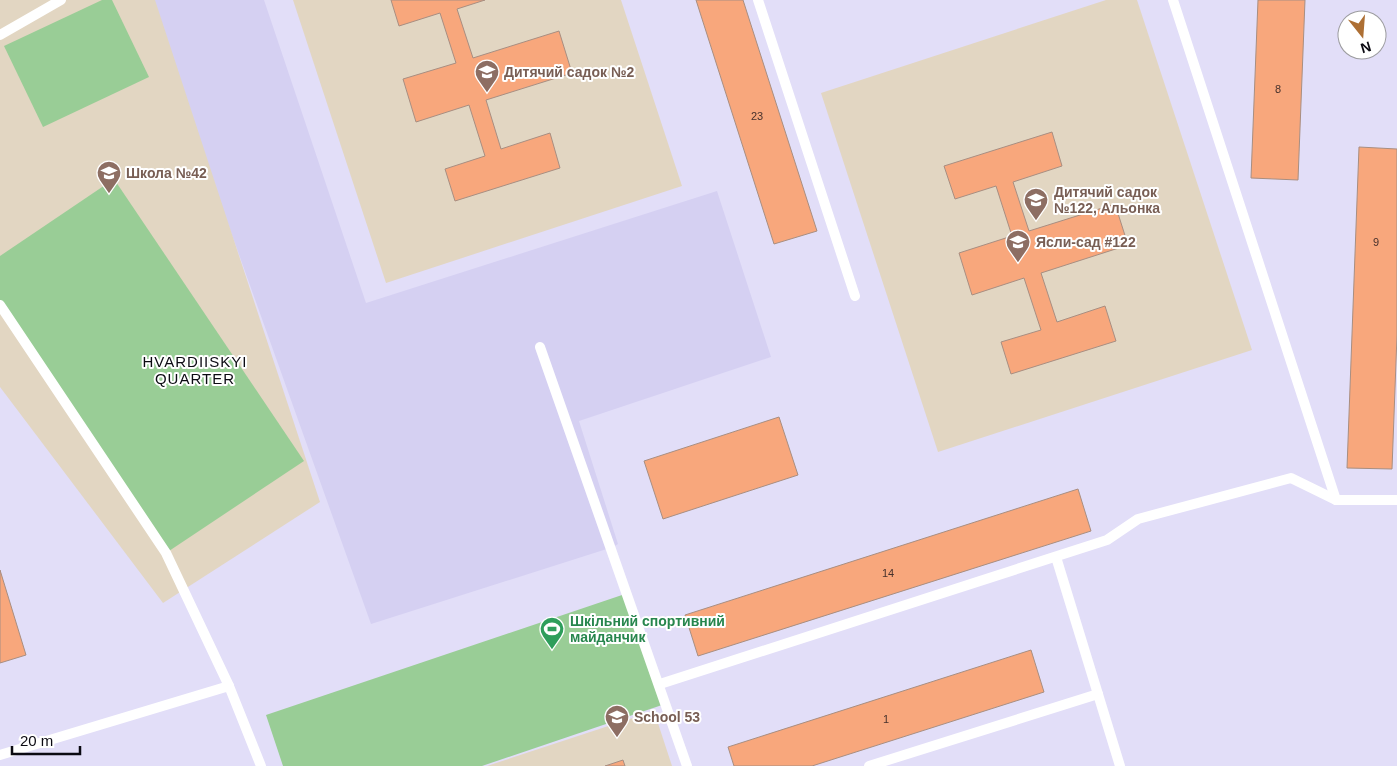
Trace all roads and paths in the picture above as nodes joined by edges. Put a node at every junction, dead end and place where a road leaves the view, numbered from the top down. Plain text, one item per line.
1 (61, 0) edge
2 (758, 0) edge
3 (1173, 0) edge
4 (0, 35) edge
5 (855, 296) dead end
6 (0, 305) edge
7 (540, 347) dead end
8 (1336, 500) junction
9 (1397, 500) edge
10 (1056, 557) junction
11 (660, 684) junction
12 (229, 686) junction
13 (1098, 694) junction
14 (0, 755) edge
15 (261, 766) edge
16 (688, 766) edge
17 (869, 766) edge
18 (1120, 766) edge

1 - 4 lane
2 - 5 lane
3 - 8 lane
6 - 12 lane
7 - 11 lane
8 - 9 lane
8 - 10 lane
10 - 11 lane
10 - 13 lane
11 - 16 lane
12 - 14 lane
12 - 15 lane
13 - 17 lane
13 - 18 lane

